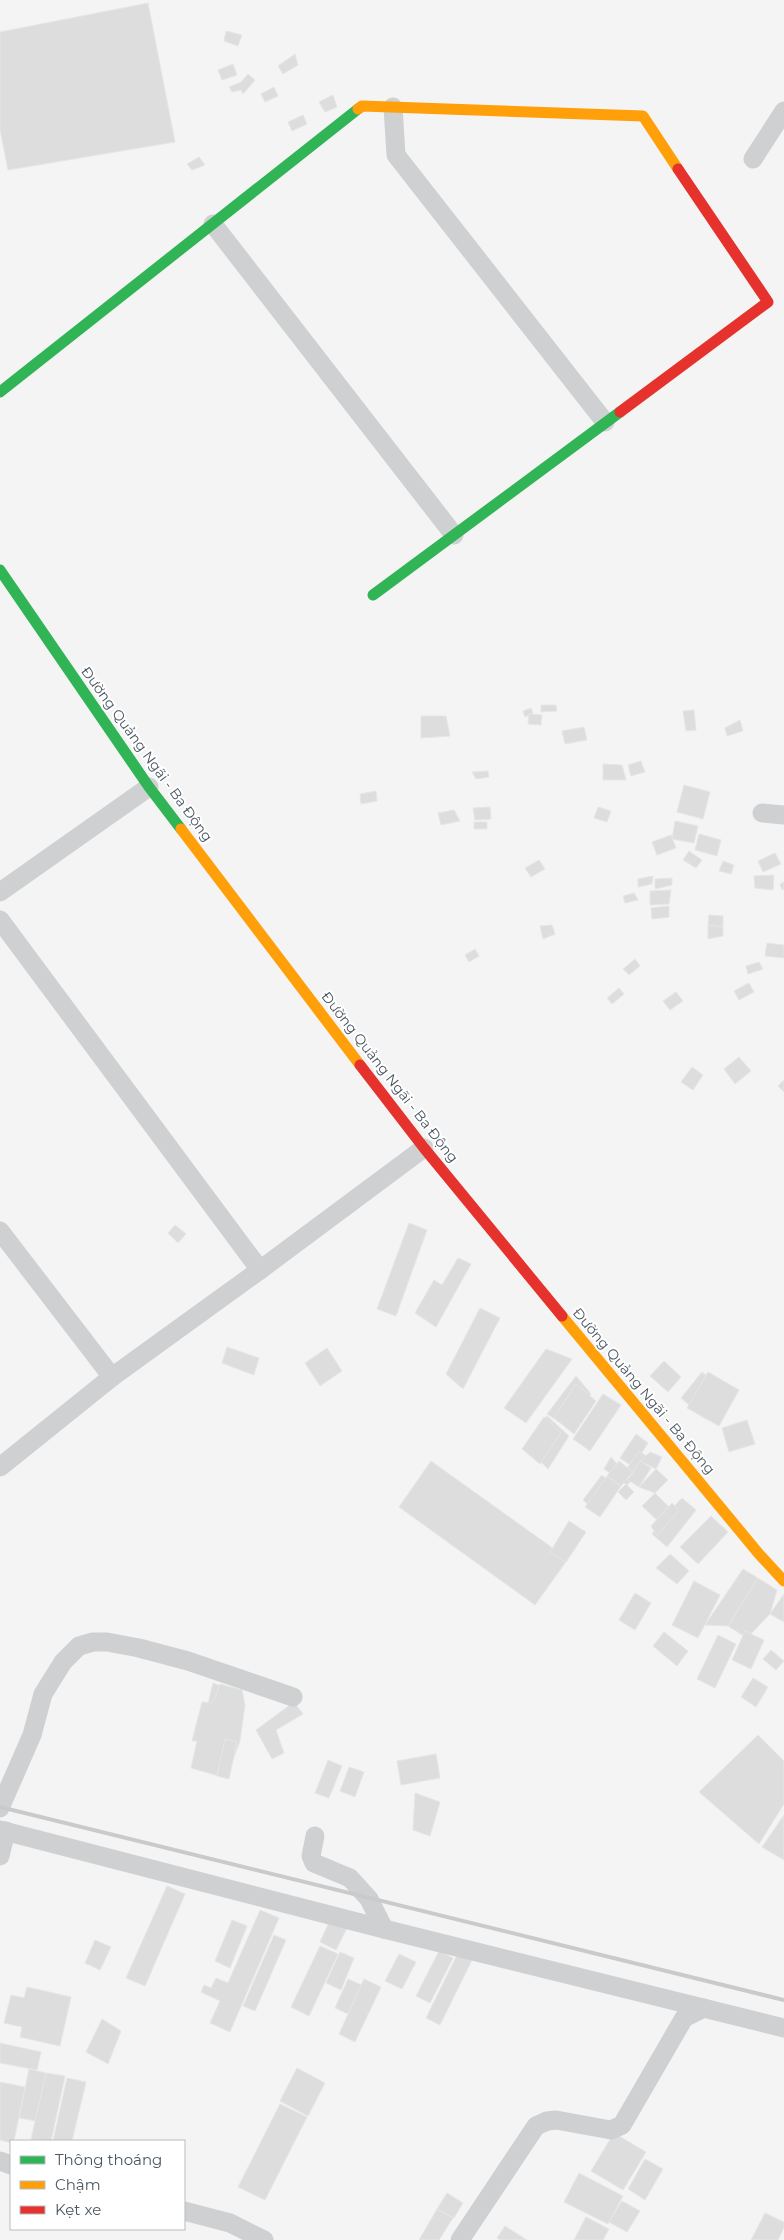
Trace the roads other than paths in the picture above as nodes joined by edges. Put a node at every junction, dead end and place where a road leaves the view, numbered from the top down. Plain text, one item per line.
1 (393, 107) junction
2 (784, 112) edge
3 (753, 160) dead end
4 (213, 224) junction
5 (0, 392) edge
6 (606, 422) junction
7 (454, 535) junction
8 (0, 570) edge
9 (373, 595) dead end
10 (149, 788) junction
11 (762, 813) dead end
12 (784, 815) edge
13 (0, 892) edge
14 (0, 920) edge
15 (424, 1148) junction
16 (0, 1231) edge
17 (260, 1270) junction
18 (112, 1377) junction
19 (0, 1467) edge
20 (784, 1581) edge
21 (293, 1697) dead end
22 (0, 1808) edge
23 (3, 1830) edge
24 (315, 1836) dead end
25 (0, 1856) edge
26 (384, 1929) junction
27 (704, 2008) junction
28 (784, 2028) edge
29 (185, 2211) edge
30 (264, 2240) edge
31 (460, 2240) edge

1 - 4 street
1 - 6 street
1 - 6 street
2 - 3 street
4 - 5 street
4 - 7 street
6 - 7 street
7 - 9 street
8 - 10 street, Đường Quảng Ngãi - Ba Động
10 - 13 street
10 - 15 street, Đường Quảng Ngãi - Ba Động
11 - 12 street
14 - 17 street
15 - 17 street
15 - 20 street, Đường Quảng Ngãi - Ba Động
16 - 18 street
17 - 18 street
18 - 19 street
21 - 22 street
23 - 25 street
23 - 26 street
24 - 26 street
26 - 27 street
27 - 28 street
27 - 31 street
29 - 30 street

